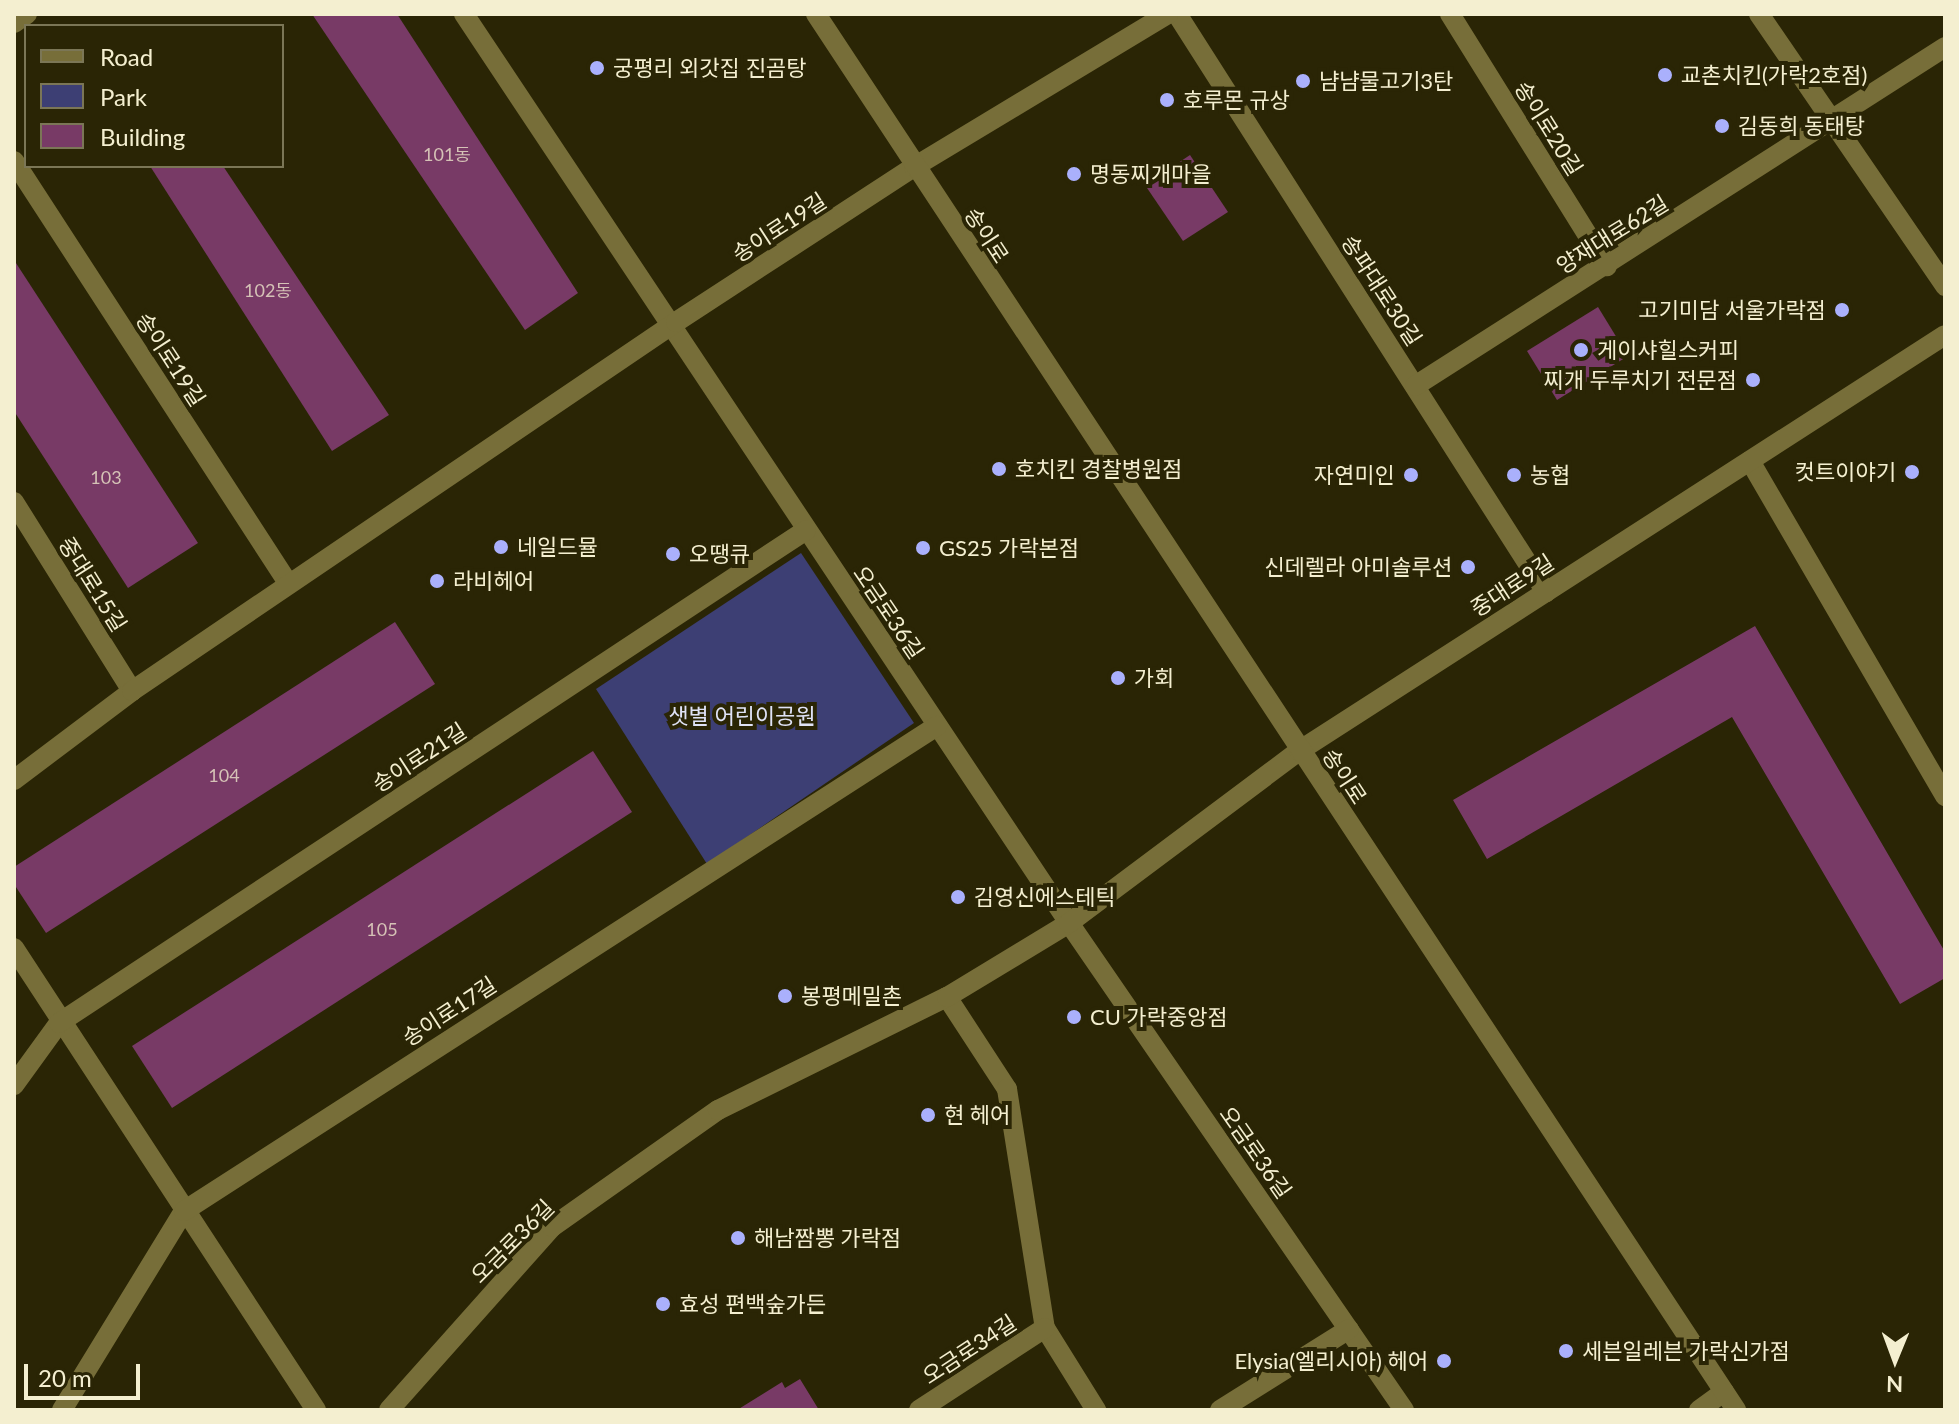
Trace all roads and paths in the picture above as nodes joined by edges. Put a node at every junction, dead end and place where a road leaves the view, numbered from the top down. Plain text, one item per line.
1 (27, 14) edge
2 (464, 14) edge
3 (816, 14) edge
4 (1168, 14) edge
5 (1177, 14) edge
6 (1450, 14) edge
7 (1759, 14) edge
8 (14, 23) edge
9 (1945, 47) edge
10 (1833, 122) junction
11 (14, 161) edge
12 (914, 167) junction
13 (1607, 266) junction
14 (1945, 286) edge
15 (670, 327) junction
16 (1945, 335) edge
17 (1415, 386) junction
18 (1750, 461) junction
19 (14, 502) edge
20 (806, 530) junction
21 (288, 583) junction
22 (1546, 592) junction
23 (132, 691) junction
24 (937, 726) junction
25 (1299, 751) junction
26 (14, 780) edge
27 (1945, 796) edge
28 (1069, 923) junction
29 (14, 948) edge
30 (947, 997) junction
31 (59, 1023) junction
32 (14, 1085) edge
33 (184, 1211) junction
34 (1045, 1328) junction
35 (1349, 1329) junction
36 (1730, 1401) edge
37 (62, 1410) edge
38 (316, 1410) edge
39 (389, 1410) edge
40 (919, 1410) edge
41 (1096, 1410) edge
42 (1220, 1410) edge
43 (1404, 1410) edge
44 (1699, 1410) edge

1 - 8 street
2 - 15 street
3 - 12 street, 송이로
4 - 12 street
5 - 17 street, 송파대로30길
6 - 13 street, 송이로20길
7 - 10 street
9 - 10 street, 양재대로62길
10 - 13 street, 양재대로62길
10 - 14 street
11 - 21 street, 송이로19길
12 - 15 street, 송이로19길
12 - 25 street, 송이로
13 - 17 street, 양재대로62길
15 - 20 street, 오금로36길
15 - 21 street, 송이로19길
16 - 18 street, 중대로9길
17 - 22 street, 송파대로30길
18 - 22 street, 중대로9길
18 - 27 street
19 - 23 street, 중대로15길
20 - 24 street, 오금로36길
20 - 31 street, 송이로21길
21 - 23 street, 송이로19길
22 - 25 street, 중대로9길
23 - 26 street, 송이로19길
24 - 28 street, 오금로36길
24 - 33 street, 송이로17길
25 - 28 street, 오금로36길
25 - 36 street, 송이로
28 - 30 street, 오금로36길
28 - 35 street, 오금로36길
29 - 31 street
30 - 34 street
30 - 39 street, 오금로36길
31 - 32 street, 송이로21길
31 - 33 street
33 - 37 street, 송이로17길
33 - 38 street
34 - 40 street, 오금로34길
34 - 41 street
35 - 42 street
35 - 43 street, 오금로36길
36 - 44 street

